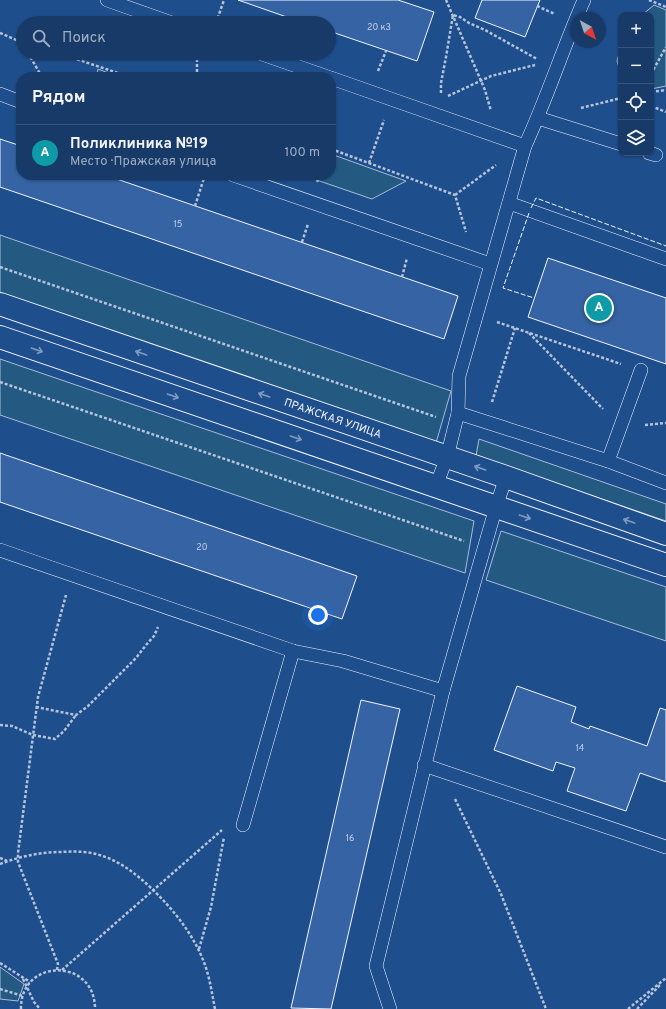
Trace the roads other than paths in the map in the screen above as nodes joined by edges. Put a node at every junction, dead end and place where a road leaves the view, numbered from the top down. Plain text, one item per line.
1 (107, 0) edge
2 (584, 0) edge
3 (152, 16) edge
4 (279, 60) edge
5 (314, 72) edge
6 (336, 80) edge
7 (0, 94) edge
8 (16, 100) edge
9 (538, 118) junction
10 (618, 143) edge
11 (525, 146) junction
12 (247, 180) edge
13 (509, 203) junction
14 (666, 259) edge
15 (490, 264) junction
16 (0, 304) edge
17 (0, 337) edge
18 (641, 370) road end
19 (458, 413) junction
20 (447, 457) junction
21 (608, 461) junction
22 (506, 477) junction
23 (666, 483) edge
24 (436, 486) junction
25 (496, 507) junction
26 (666, 534) edge
27 (0, 550) edge
28 (666, 565) edge
29 (293, 651) junction
30 (443, 691) junction
31 (424, 765) junction
32 (243, 825) dead end
33 (666, 847) edge
34 (390, 1009) edge

1 - 3 lane
2 - 9 lane
4 - 5 lane
6 - 11 lane
7 - 8 lane
9 - 10 lane
9 - 11 lane
11 - 13 lane
12 - 15 lane
13 - 14 lane
13 - 15 lane
15 - 19 lane
20 -> 16 street, ПРАЖСКАЯ УЛИЦА
17 -> 24 street
18 - 21 lane
19 - 20 lane
19 - 21 lane
22 -> 20 street, ПРАЖСКАЯ УЛИЦА
20 - 24 lane
21 - 23 lane
22 - 25 lane
26 -> 22 street, ПРАЖСКАЯ УЛИЦА
24 - 25 street
25 -> 28 street
25 - 30 lane
27 - 29 lane
29 - 30 lane
29 - 32 lane
30 - 31 lane
31 - 33 lane
31 - 34 lane

